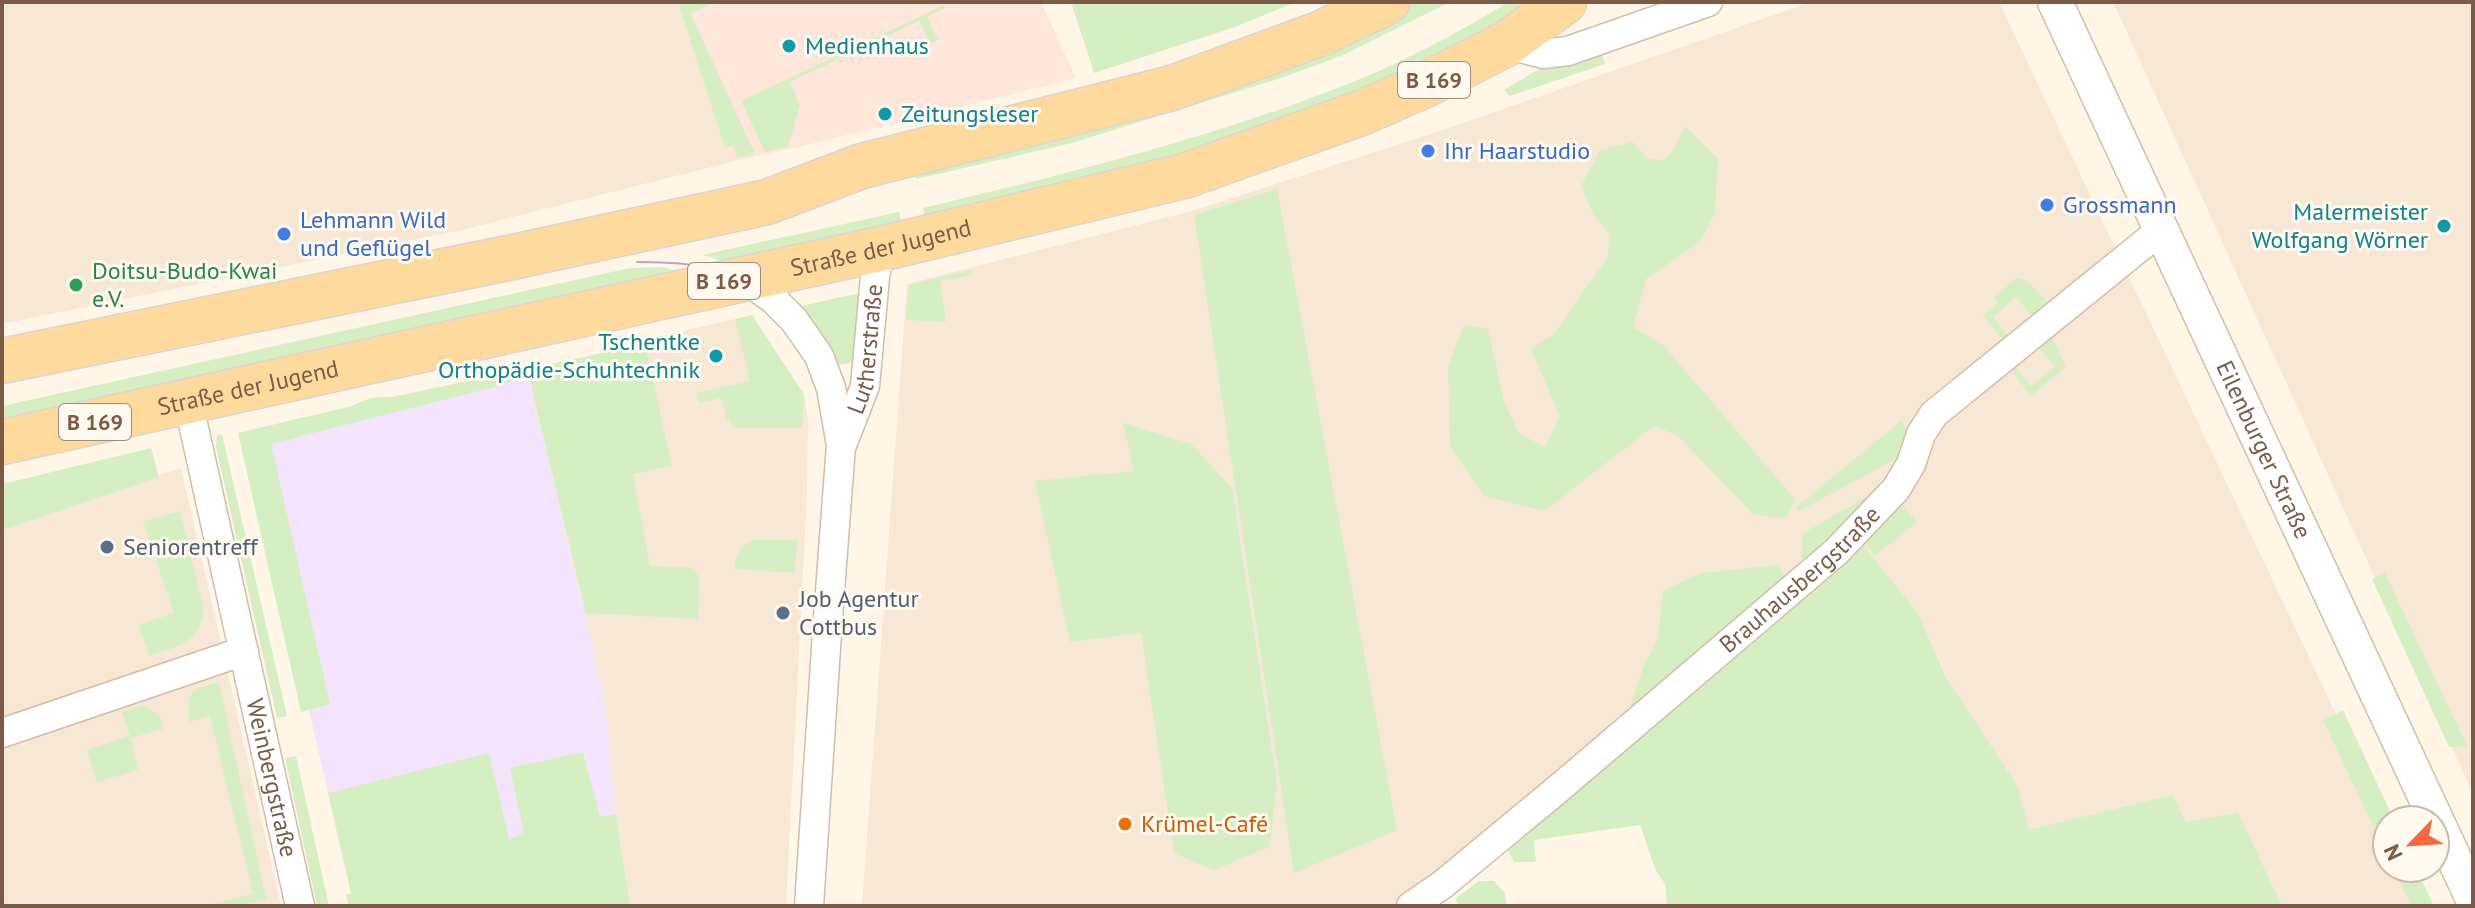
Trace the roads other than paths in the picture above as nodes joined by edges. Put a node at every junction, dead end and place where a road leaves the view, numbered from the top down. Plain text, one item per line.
1 (1387, 2) edge
2 (1564, 2) edge
3 (1708, 2) edge
4 (2055, 2) edge
5 (1506, 44) junction
6 (2161, 230) junction
7 (880, 249) junction
8 (742, 277) junction
9 (2, 361) edge
10 (188, 401) junction
11 (2, 442) edge
12 (841, 445) junction
13 (244, 651) junction
14 (2, 733) edge
15 (2473, 899) edge
16 (300, 906) edge
17 (809, 906) edge
18 (1411, 906) edge

1 - 9 main road
2 - 5 main road, Straße der Jugend / B 169
3 - 5 street
4 - 6 street, Eilenburger Straße
5 - 7 main road, Straße der Jugend / B 169
6 - 15 street, Eilenburger Straße
6 - 18 street, Brauhausbergstraße
7 - 8 main road, Straße der Jugend / B 169
7 - 12 street, Lutherstraße
8 - 10 main road, Straße der Jugend / B 169
8 - 12 street
10 - 11 main road, Straße der Jugend / B 169
10 - 13 street, Weinbergstraße
12 - 17 street
13 - 14 street
13 - 16 street, Weinbergstraße

